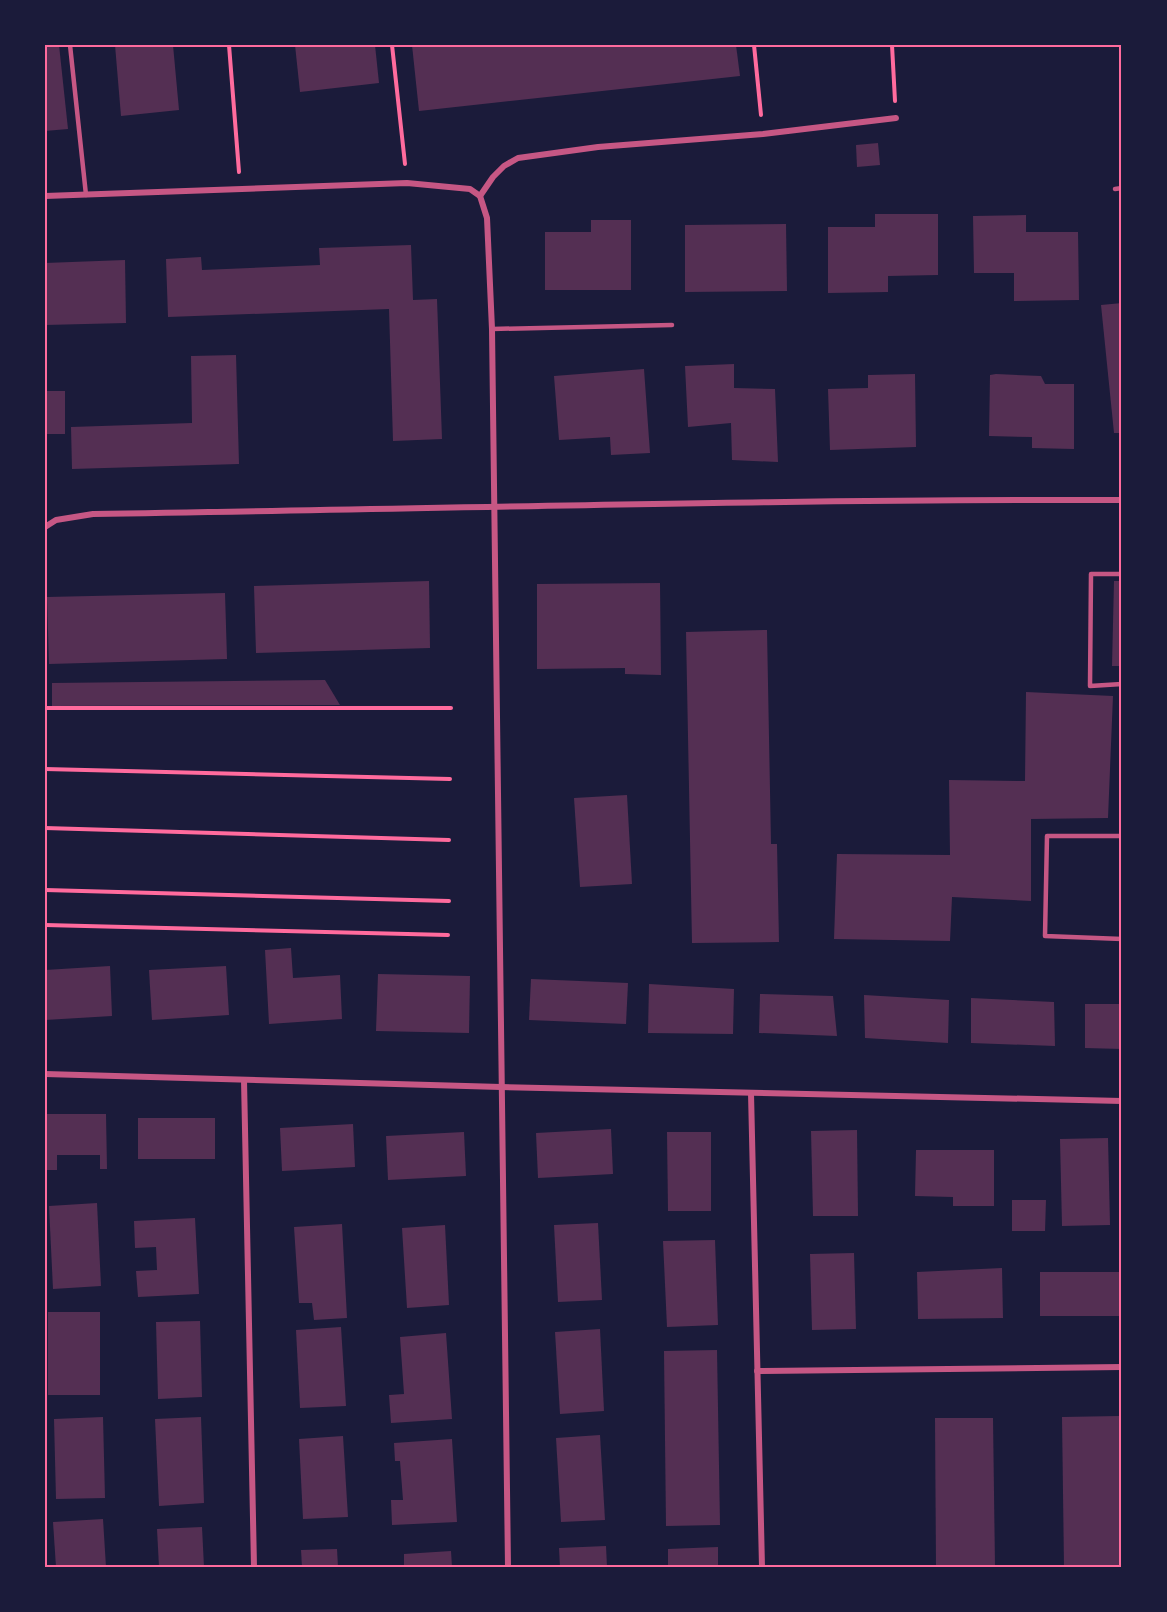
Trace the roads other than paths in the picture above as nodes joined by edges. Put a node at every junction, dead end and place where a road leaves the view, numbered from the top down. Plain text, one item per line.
1 (70, 45) edge
2 (896, 118) road end
3 (1122, 188) edge
4 (1115, 189) dead end
5 (86, 195) junction
6 (45, 196) edge
7 (480, 196) junction
8 (672, 325) dead end
9 (492, 329) junction
10 (1122, 500) edge
11 (493, 505) junction
12 (45, 527) edge
13 (1122, 574) edge
14 (1122, 684) edge
15 (1122, 836) edge
16 (1122, 939) edge
17 (45, 1074) edge
18 (244, 1080) junction
19 (501, 1087) junction
20 (751, 1093) junction
21 (1122, 1101) edge
22 (1122, 1367) edge
23 (757, 1371) junction
24 (254, 1567) edge
25 (508, 1567) edge
26 (762, 1567) edge

1 - 5 lane
2 - 7 street
3 - 4 lane
5 - 6 street
5 - 7 street
7 - 9 street
8 - 9 lane
9 - 11 street
10 - 11 street
11 - 12 street
11 - 19 street
13 - 14 lane
15 - 16 lane
17 - 18 street
18 - 19 street
18 - 24 street
19 - 20 street
19 - 25 street
20 - 21 street
20 - 23 street
22 - 23 street
23 - 26 street

